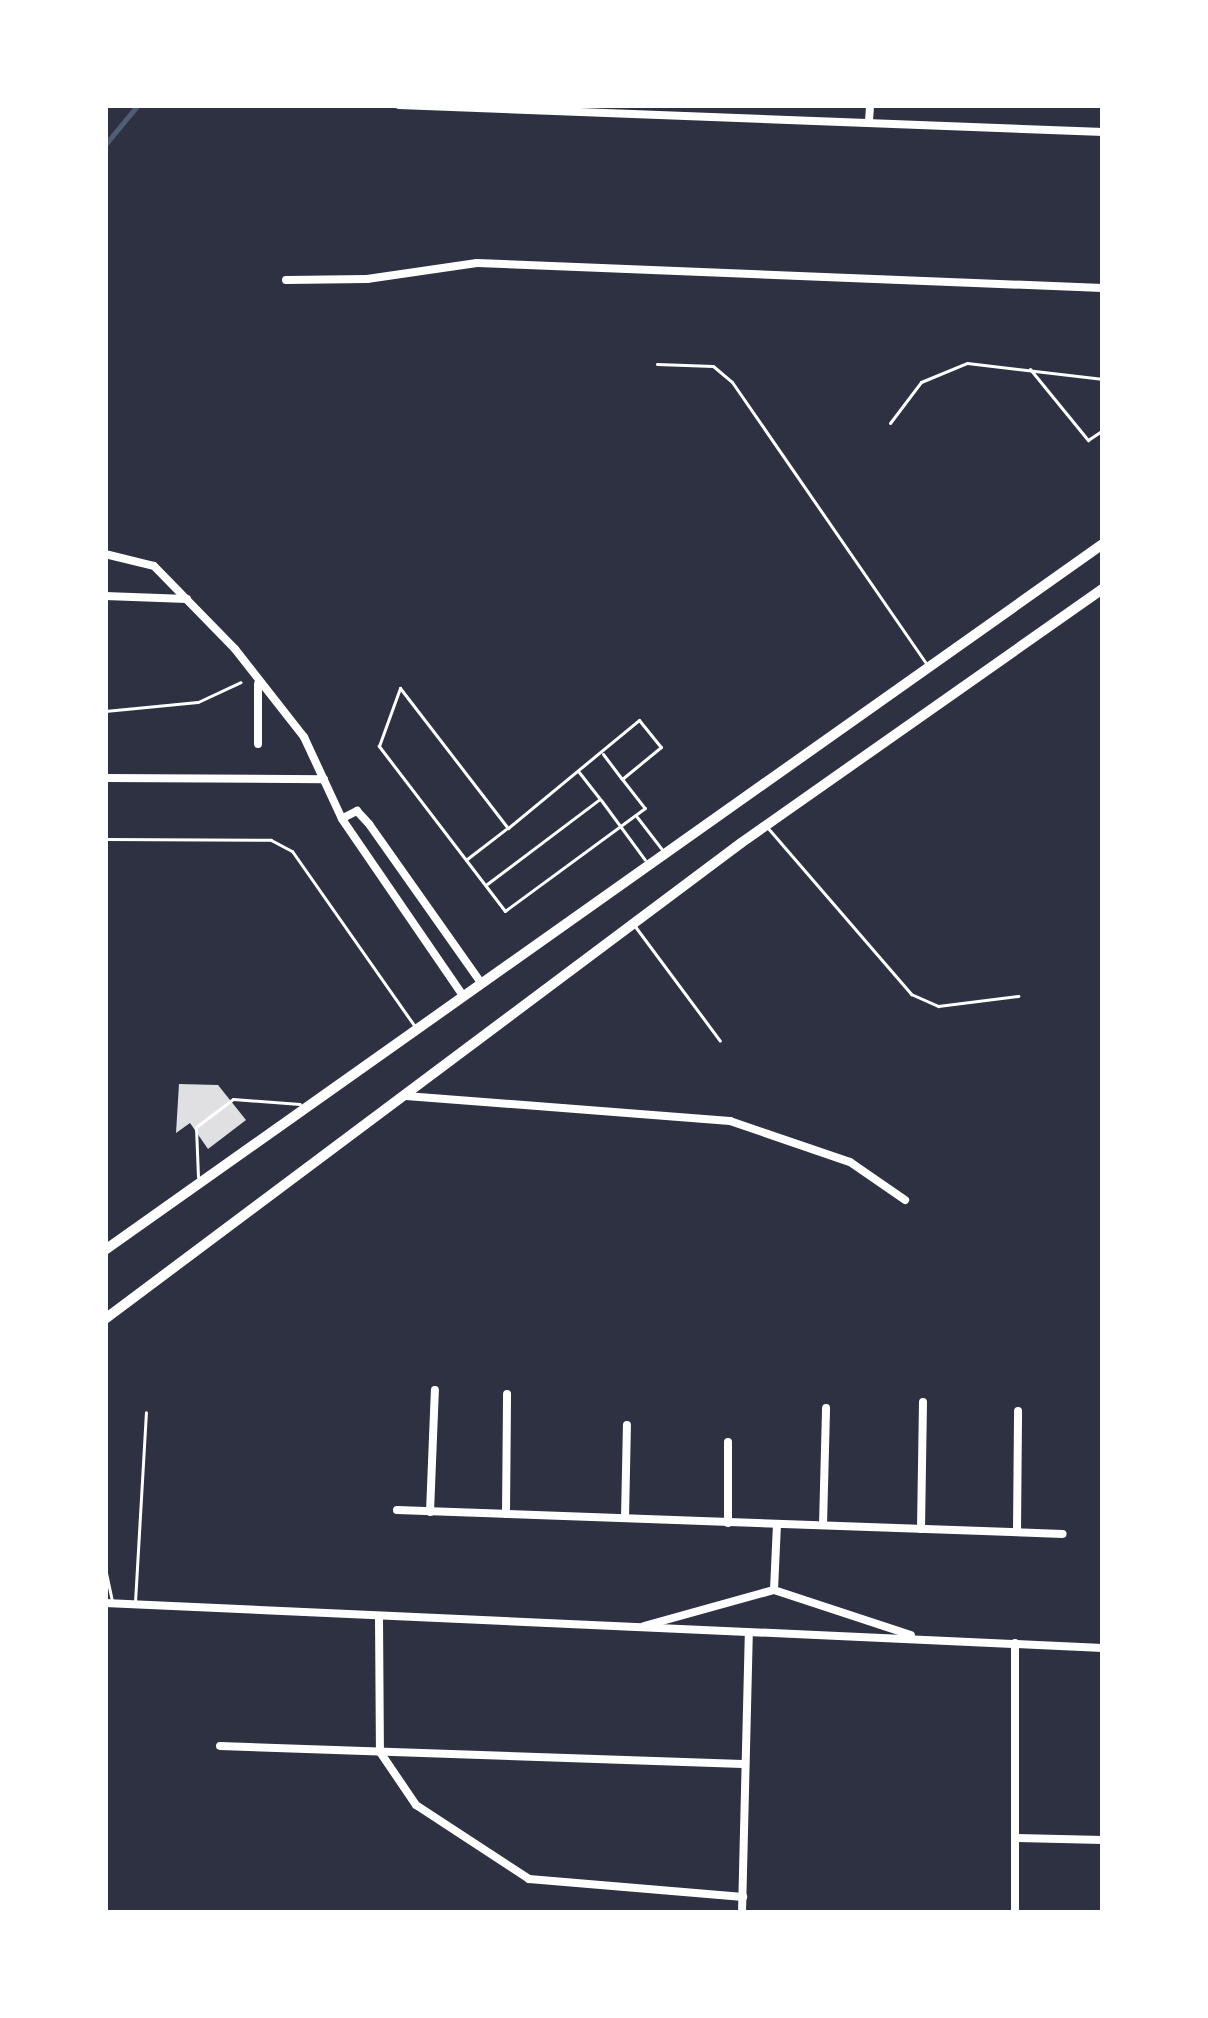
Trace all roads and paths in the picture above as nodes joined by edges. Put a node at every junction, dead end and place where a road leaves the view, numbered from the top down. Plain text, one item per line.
1 (399, 105) edge
2 (870, 105) edge
3 (869, 121) junction
4 (1103, 132) edge
5 (286, 280) dead end
6 (1103, 288) edge
7 (657, 364) dead end
8 (1028, 368) junction
9 (1103, 379) edge
10 (890, 423) dead end
11 (1103, 430) edge
12 (1103, 544) edge
13 (105, 554) edge
14 (1103, 589) edge
15 (105, 596) edge
16 (187, 599) junction
17 (929, 668) junction
18 (250, 673) junction
19 (258, 682) junction
20 (105, 711) edge
21 (258, 744) dead end
22 (602, 753) junction
23 (578, 772) junction
24 (105, 778) edge
25 (622, 778) junction
26 (324, 779) junction
27 (333, 793) junction
28 (600, 799) junction
29 (357, 811) junction
30 (636, 816) junction
31 (342, 819) junction
32 (766, 825) junction
33 (621, 826) junction
34 (508, 828) junction
35 (105, 838) edge
36 (665, 854) junction
37 (467, 859) junction
38 (649, 865) junction
39 (485, 885) junction
40 (633, 923) junction
41 (482, 985) junction
42 (1018, 996) dead end
43 (464, 998) junction
44 (418, 1031) junction
45 (720, 1041) dead end
46 (398, 1096) junction
47 (314, 1105) junction
48 (198, 1185) junction
49 (904, 1200) dead end
50 (105, 1250) edge
51 (105, 1319) edge
52 (435, 1390) dead end
53 (506, 1394) dead end
54 (923, 1402) dead end
55 (826, 1408) dead end
56 (1018, 1411) dead end
57 (146, 1412) dead end
58 (627, 1425) dead end
59 (728, 1442) dead end
60 (397, 1510) dead end
61 (430, 1512) junction
62 (506, 1514) junction
63 (625, 1518) junction
64 (728, 1523) junction
65 (777, 1524) junction
66 (823, 1525) junction
67 (921, 1528) junction
68 (1017, 1532) junction
69 (1063, 1534) dead end
70 (105, 1568) edge
71 (775, 1590) junction
72 (109, 1603) edge
73 (135, 1604) junction
74 (379, 1617) junction
75 (635, 1628) junction
76 (749, 1632) junction
77 (924, 1639) junction
78 (1015, 1643) junction
79 (1100, 1645) edge
80 (220, 1746) dead end
81 (380, 1752) junction
82 (743, 1764) junction
83 (1017, 1838) junction
84 (1103, 1840) edge
85 (743, 1897) junction
86 (742, 1913) edge
87 (1015, 1913) edge

1 - 3 street
2 - 3 street
3 - 4 street
5 - 6 street
7 - 17 lane
8 - 9 lane
8 - 10 lane
8 - 11 lane
12 - 17 main road
13 - 16 street
14 - 32 main road
15 - 16 street
16 - 18 street
17 - 36 main road
18 - 19 street
18 - 20 path
19 - 21 street
19 - 26 street
22 - 23 lane
22 - 25 lane
22 - 25 lane
23 - 28 lane
23 - 34 lane
24 - 26 street
25 - 30 lane
26 - 27 street
27 - 29 street
27 - 31 street
28 - 33 lane
28 - 39 lane
29 - 31 street
29 - 41 street
30 - 33 lane
30 - 36 lane
31 - 43 street
32 - 40 main road
32 - 42 lane
33 - 38 lane
33 - 39 lane
34 - 37 lane
34 - 37 lane
35 - 44 lane
36 - 38 main road
37 - 39 lane
38 - 41 main road
40 - 45 lane
40 - 46 main road
41 - 43 main road
43 - 44 main road
44 - 47 main road
46 - 49 street
46 - 51 main road
47 - 48 main road
47 - 48 lane
48 - 50 main road
52 - 61 street
53 - 62 street
54 - 67 street
55 - 66 street
56 - 68 street
57 - 73 lane
58 - 63 street
59 - 64 street
60 - 61 street
61 - 62 street
62 - 63 street
63 - 64 street
64 - 65 street
65 - 66 street
65 - 71 street
66 - 67 street
67 - 68 street
68 - 69 street
70 - 72 lane
71 - 75 street
71 - 77 street
72 - 73 street
73 - 74 street
74 - 75 street
74 - 81 street
75 - 76 street
76 - 77 street
76 - 82 street
77 - 78 street
78 - 79 street
78 - 83 street
80 - 81 street
81 - 82 street
81 - 85 street
82 - 85 street
83 - 84 street
83 - 87 street
85 - 86 street

